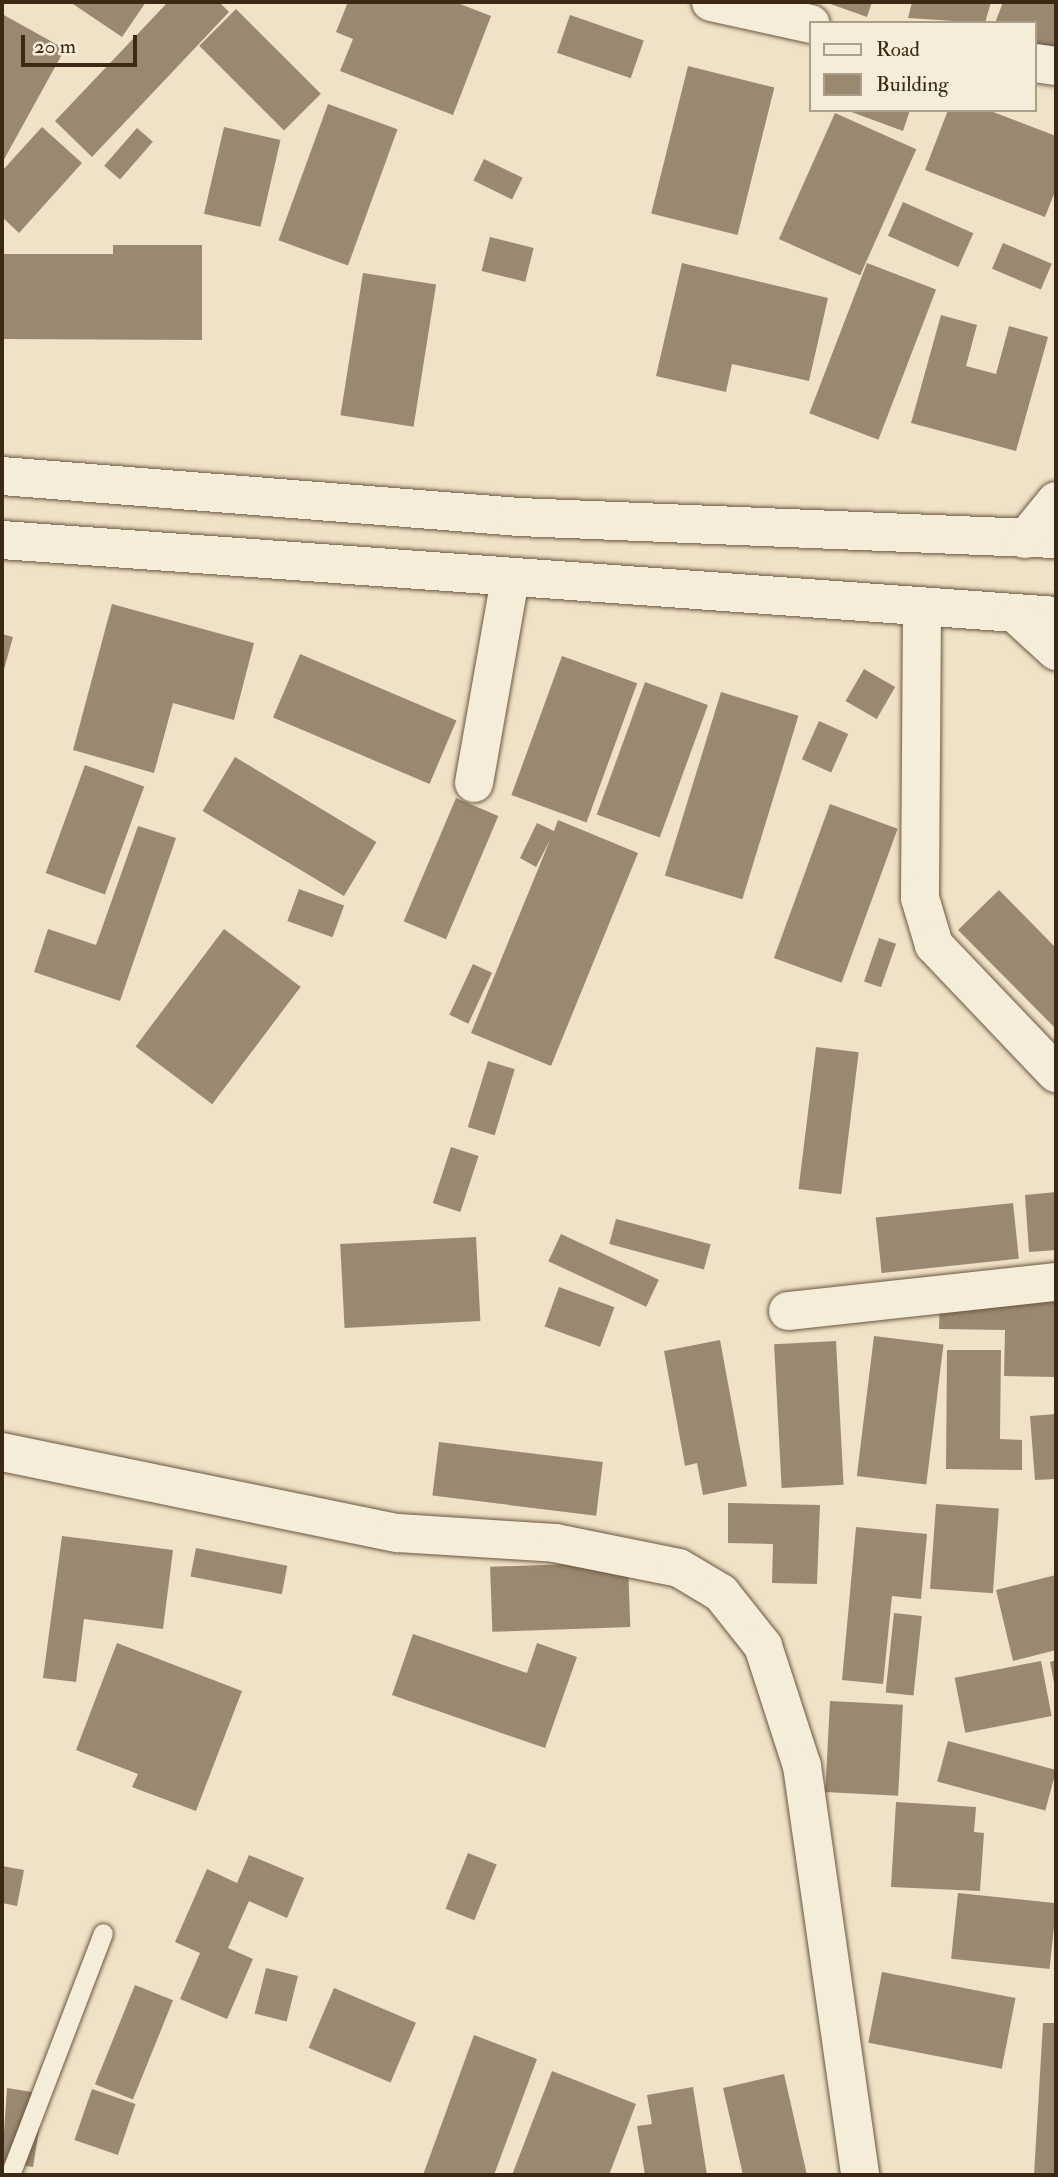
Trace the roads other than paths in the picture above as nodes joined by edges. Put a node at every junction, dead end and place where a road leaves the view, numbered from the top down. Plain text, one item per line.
1 (711, 2) edge
2 (810, 24) edge
3 (1037, 63) edge
4 (1056, 66) edge
5 (2, 476) edge
6 (1056, 501) edge
7 (1041, 539) edge
8 (2, 540) edge
9 (510, 578) junction
10 (922, 609) junction
11 (1018, 616) junction
12 (1056, 616) edge
13 (1056, 652) edge
14 (474, 783) dead end
15 (1056, 1073) edge
16 (1056, 1282) edge
17 (788, 1311) dead end
18 (2, 1452) edge
19 (103, 1933) dead end
20 (10, 2175) edge
21 (860, 2175) edge

1 - 2 street
3 - 4 street
5 - 7 street
6 - 7 street
8 - 9 street
9 - 10 street
9 - 14 street
10 - 11 street
10 - 15 street
11 - 12 street
11 - 13 street
16 - 17 street
18 - 21 street
19 - 20 lane

